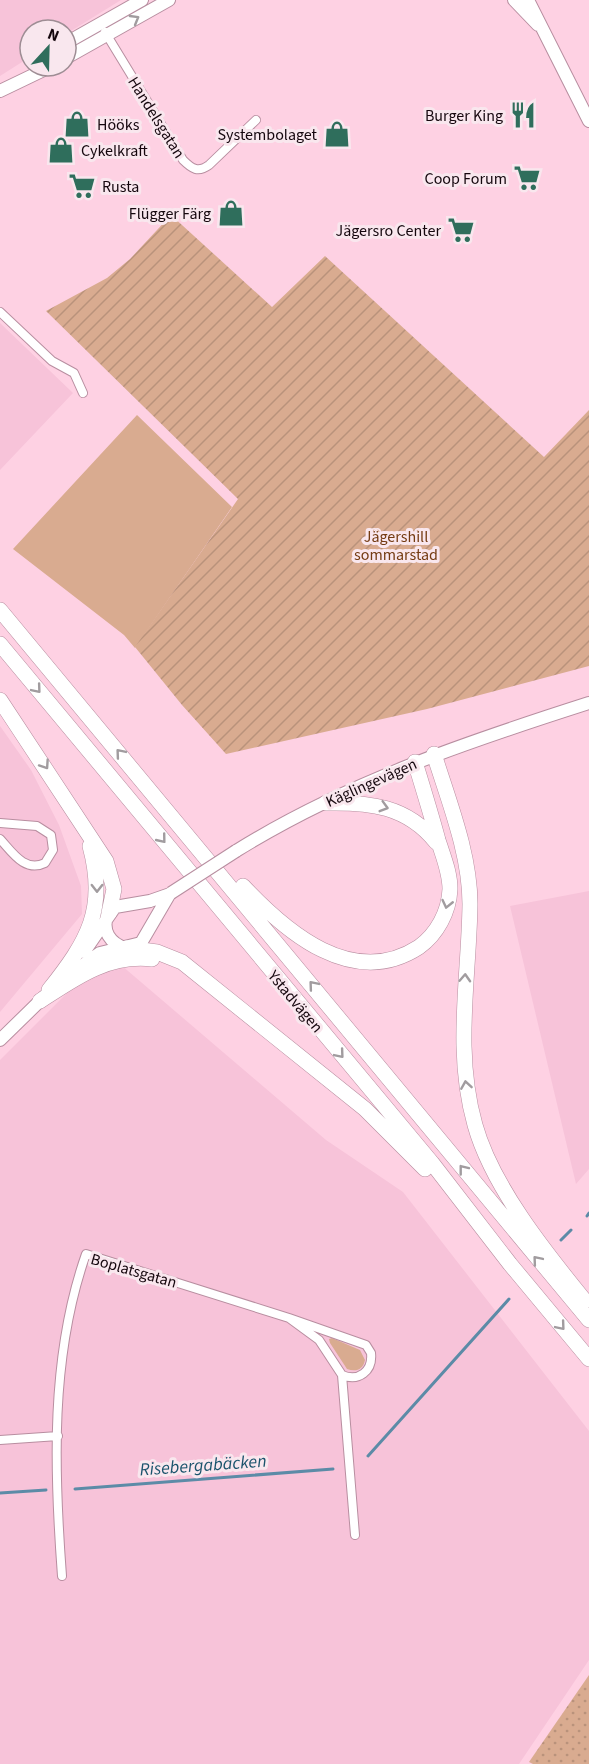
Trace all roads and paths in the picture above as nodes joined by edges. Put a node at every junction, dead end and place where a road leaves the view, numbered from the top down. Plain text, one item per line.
1 (142, 0) edge
2 (169, 0) edge
3 (514, 0) edge
4 (528, 0) edge
5 (100, 24) junction
6 (544, 31) junction
7 (107, 35) junction
8 (78, 36) edge
9 (78, 51) edge
10 (21, 79) edge
11 (0, 91) edge
12 (256, 120) dead end
13 (589, 121) edge
14 (0, 312) edge
15 (83, 393) dead end
16 (0, 610) edge
17 (0, 644) edge
18 (0, 700) edge
19 (589, 703) edge
20 (434, 754) junction
21 (415, 762) junction
22 (157, 798) junction
23 (326, 803) junction
24 (0, 823) edge
25 (87, 831) junction
26 (0, 839) edge
27 (440, 847) junction
28 (170, 894) junction
29 (108, 914) junction
30 (125, 948) junction
31 (68, 975) junction
32 (214, 988) junction
33 (40, 1002) junction
34 (0, 1040) edge
35 (510, 1264) junction
36 (589, 1305) edge
37 (289, 1318) junction
38 (589, 1320) edge
39 (589, 1359) edge
40 (342, 1375) junction
41 (58, 1436) junction
42 (0, 1440) edge
43 (355, 1535) dead end
44 (62, 1576) dead end

1 - 5 main road
7 -> 2 main road
3 - 6 main road
4 - 6 main road
5 - 7 street, Handelsgatan
5 - 8 main road
6 - 13 main road
7 - 9 main road
7 - 12 street, Handelsgatan
10 - 11 main road
14 - 15 street
22 -> 16 highway, Ystadvägen
17 -> 35 highway, Ystadvägen
18 -> 25 highway
19 - 20 main road, Käglingevägen
20 - 21 main road, Käglingevägen
36 -> 20 highway
21 - 23 main road, Käglingevägen
21 - 27 highway
27 -> 22 highway
38 -> 22 highway, Ystadvägen
23 -> 27 highway
23 - 28 main road, Käglingevägen, bridge
24 - 26 street
25 - 29 highway
25 -> 33 highway
28 - 29 main road, Käglingevägen
28 - 30 main road, Käglingevägen
29 - 30 main road
29 - 31 main road, Käglingevägen
30 - 31 main road, Käglingevägen
30 - 32 highway
31 - 33 main road, Käglingevägen
32 - 33 highway
32 - 35 highway
33 - 34 main road, Käglingevägen
35 -> 39 highway, Ystadvägen
37 - 40 street, Boplatsgatan
37 - 40 street, Boplatsgatan
37 - 41 street, Boplatsgatan
40 - 43 street
41 - 42 street
41 - 44 street, Boplatsgatan

